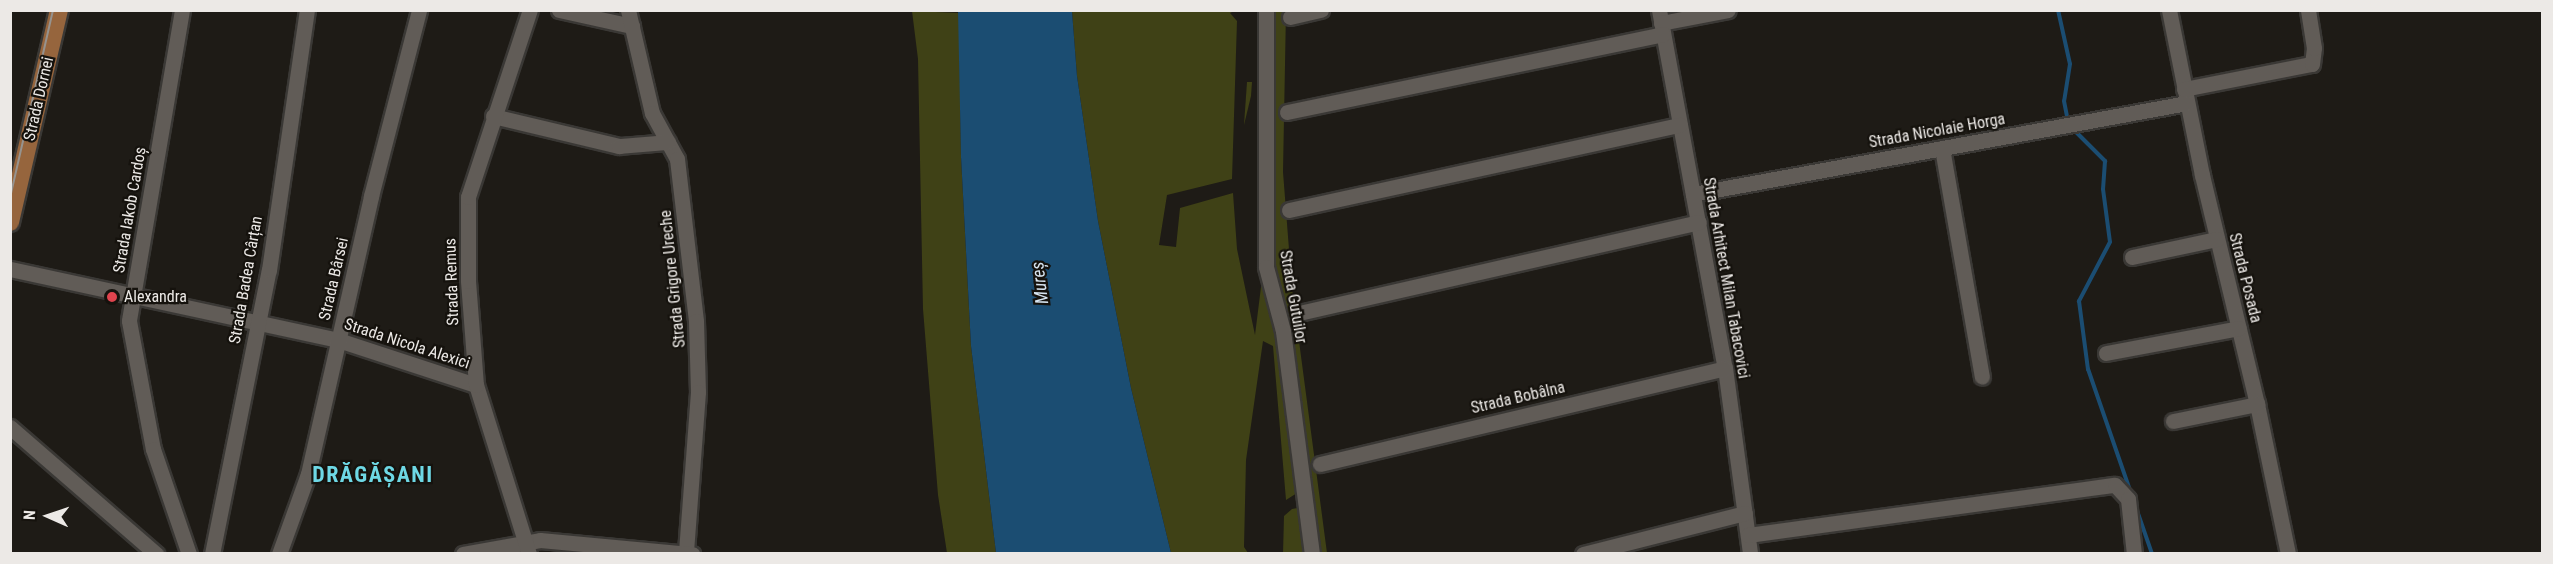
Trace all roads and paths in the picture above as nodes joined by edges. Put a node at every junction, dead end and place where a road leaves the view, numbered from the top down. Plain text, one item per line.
1 (59, 10) edge
2 (182, 10) edge
3 (307, 10) edge
4 (419, 10) edge
5 (530, 10) edge
6 (559, 10) edge
7 (1266, 10) edge
8 (1321, 10) edge
9 (1728, 10) edge
10 (2169, 10) edge
11 (2308, 10) edge
12 (1290, 17) dead end
13 (630, 18) edge
14 (1661, 23) edge
15 (2186, 96) junction
16 (1287, 112) dead end
17 (493, 116) junction
18 (1680, 125) junction
19 (668, 142) junction
20 (1942, 148) junction
21 (1694, 194) junction
22 (1288, 210) dead end
23 (10, 222) edge
24 (1699, 222) junction
25 (2217, 239) junction
26 (2132, 257) dead end
27 (10, 269) edge
28 (133, 295) junction
29 (1299, 313) dead end
30 (258, 321) junction
31 (2239, 328) junction
32 (338, 340) junction
33 (2106, 353) dead end
34 (1725, 368) junction
35 (1982, 377) dead end
36 (476, 385) junction
37 (2257, 404) junction
38 (2173, 422) dead end
39 (10, 427) edge
40 (1320, 464) dead end
41 (1745, 513) junction
42 (1748, 535) junction
43 (526, 547) edge
44 (686, 553) edge
45 (156, 554) edge
46 (189, 554) edge
47 (212, 554) edge
48 (279, 554) edge
49 (463, 554) edge
50 (692, 554) edge
51 (1312, 554) edge
52 (1583, 554) edge
53 (1750, 554) edge
54 (2134, 554) edge
55 (2288, 554) edge

1 - 23 main road, Strada Dornei
2 - 28 street, Strada Iakob Cardoș
3 - 30 street, Strada Badea Cârțan
4 - 32 street, Strada Bârsei
5 - 17 street, Strada Remus
6 - 13 street
7 - 51 street, Strada Gutuilor
8 - 12 street
9 - 14 street
10 - 15 street, Strada Posada
11 - 15 street, Strada Nicolaie Horga
13 - 19 street, Strada Grigore Ureche
14 - 16 street
14 - 18 street, Strada Arhitect Milan Tabacovici
15 - 20 street, Strada Nicolaie Horga
15 - 25 street, Strada Posada
17 - 19 street
17 - 36 street, Strada Remus
18 - 21 street, Strada Arhitect Milan Tabacovici
18 - 22 street
19 - 44 street, Strada Grigore Ureche
20 - 21 street, Strada Nicolaie Horga
20 - 35 street
21 - 24 street, Strada Arhitect Milan Tabacovici
24 - 29 street
24 - 34 street, Strada Arhitect Milan Tabacovici
25 - 26 street
25 - 31 street, Strada Posada
27 - 28 street, Strada Nicola Alexici
28 - 30 street, Strada Nicola Alexici
28 - 46 street, Strada Iakob Cardoș
30 - 32 street, Strada Nicola Alexici
30 - 47 street, Strada Badea Cârțan
31 - 33 street
31 - 37 street, Strada Posada
32 - 36 street, Strada Nicola Alexici
32 - 48 street, Strada Bârsei
34 - 40 street, Strada Bobâlna
34 - 41 street, Strada Arhitect Milan Tabacovici
36 - 43 street, Strada Remus
37 - 38 street
37 - 55 street, Strada Posada
39 - 45 street
41 - 42 street, Strada Arhitect Milan Tabacovici
41 - 52 street
42 - 53 street, Strada Arhitect Milan Tabacovici
42 - 54 street
43 - 44 street
43 - 49 street
44 - 50 street

